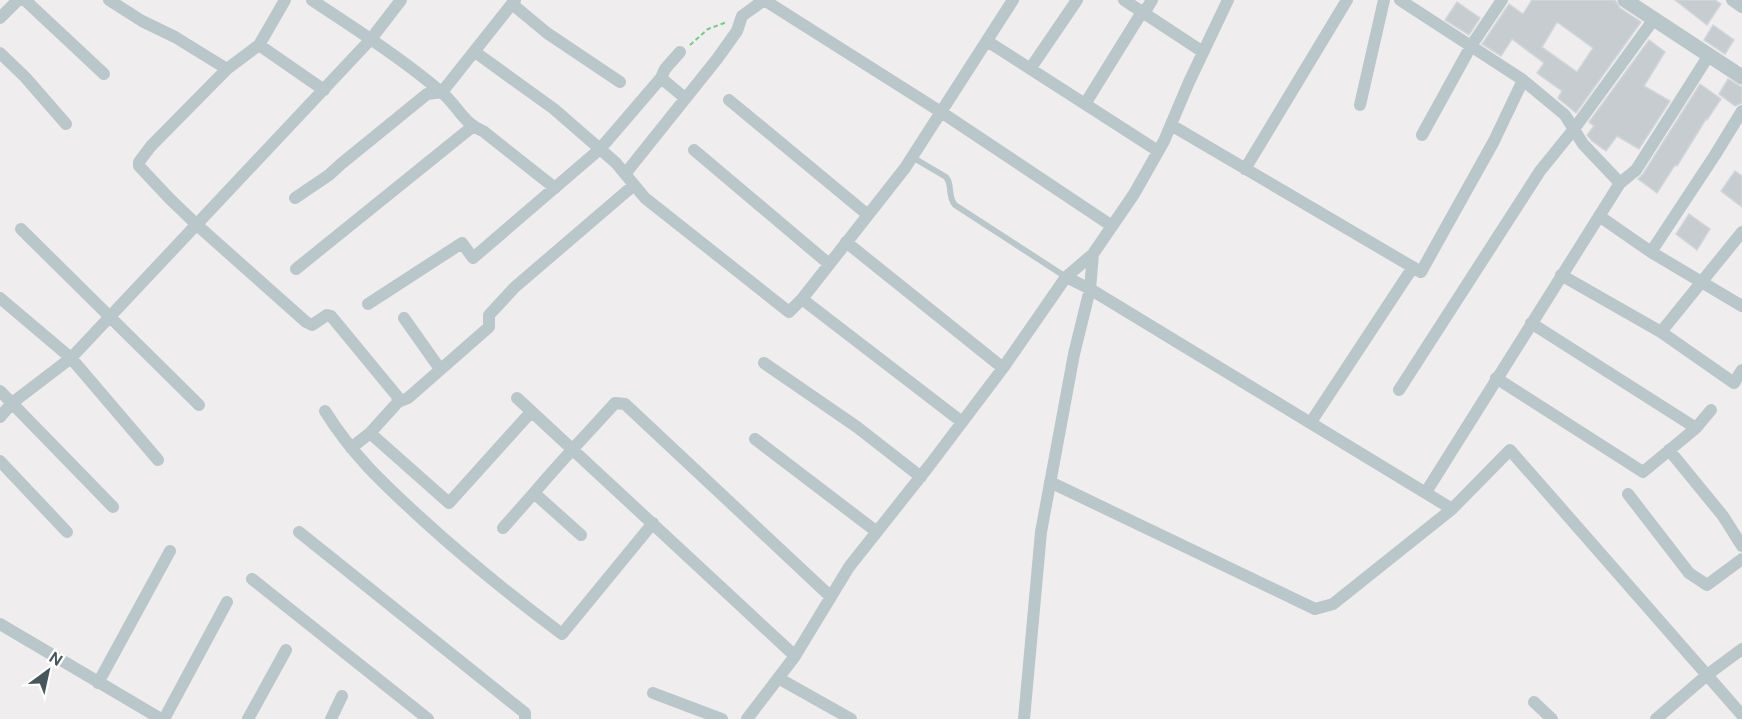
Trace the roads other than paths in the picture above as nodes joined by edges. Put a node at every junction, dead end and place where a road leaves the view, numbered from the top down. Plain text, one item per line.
1 (18, 0) edge
2 (25, 0) edge
3 (109, 0) edge
4 (285, 0) edge
5 (312, 0) edge
6 (401, 0) edge
7 (764, 0) edge
8 (1013, 0) edge
9 (1077, 0) edge
10 (1124, 0) edge
11 (1152, 0) edge
12 (1228, 0) edge
13 (1347, 0) edge
14 (1384, 0) edge
15 (1400, 0) edge
16 (1502, 0) edge
17 (1625, 0) edge
18 (1732, 0) edge
19 (513, 2) edge
20 (1742, 7) edge
21 (1143, 12) junction
22 (0, 18) edge
23 (1654, 19) junction
24 (371, 39) junction
25 (987, 41) junction
26 (259, 45) junction
27 (1471, 46) junction
28 (1203, 51) junction
29 (475, 52) junction
30 (680, 52) road end
31 (0, 53) edge
32 (1709, 55) junction
33 (227, 69) junction
34 (1030, 69) junction
35 (104, 74) dead end
36 (1742, 77) edge
37 (661, 78) junction
38 (1523, 80) junction
39 (620, 82) dead end
40 (324, 90) junction
41 (442, 92) junction
42 (685, 98) junction
43 (729, 100) dead end
44 (1085, 104) junction
45 (1360, 105) dead end
46 (1742, 111) edge
47 (941, 112) junction
48 (66, 124) dead end
49 (1170, 125) junction
50 (472, 127) junction
51 (1574, 129) junction
52 (1422, 135) dead end
53 (600, 149) junction
54 (694, 150) dead end
55 (1158, 151) junction
56 (912, 157) junction
57 (1245, 169) junction
58 (625, 174) junction
59 (1620, 183) junction
60 (634, 185) junction
61 (555, 188) junction
62 (295, 198) dead end
63 (868, 215) junction
64 (1599, 216) junction
65 (197, 225) junction
66 (1112, 226) junction
67 (21, 229) dead end
68 (1742, 232) edge
69 (846, 242) junction
70 (1651, 252) junction
71 (1093, 254) junction
72 (829, 264) junction
73 (1413, 267) junction
74 (296, 269) dead end
75 (1562, 275) junction
76 (1066, 277) junction
77 (1701, 283) junction
78 (1090, 289) junction
79 (0, 298) edge
80 (802, 299) junction
81 (368, 304) dead end
82 (1742, 306) edge
83 (110, 316) junction
84 (404, 318) dead end
85 (1531, 323) junction
86 (1661, 332) junction
87 (71, 358) junction
88 (764, 363) dead end
89 (1003, 368) junction
90 (440, 369) junction
91 (1742, 370) edge
92 (1496, 378) junction
93 (1738, 386) edge
94 (1399, 390) dead end
95 (0, 391) edge
96 (517, 398) dead end
97 (398, 402) junction
98 (12, 403) junction
99 (199, 405) dead end
100 (1711, 410) dead end
101 (325, 411) dead end
102 (531, 412) junction
103 (0, 417) edge
104 (962, 422) junction
105 (1311, 422) junction
106 (1696, 428) junction
107 (370, 433) junction
108 (754, 439) dead end
109 (351, 448) junction
110 (572, 448) junction
111 (1669, 450) junction
112 (158, 460) dead end
113 (0, 461) edge
114 (921, 477) junction
115 (1050, 482) junction
116 (1426, 492) junction
117 (534, 493) junction
118 (1628, 494) dead end
119 (113, 507) dead end
120 (1452, 509) junction
121 (653, 524) junction
122 (503, 528) dead end
123 (67, 532) dead end
124 (299, 532) dead end
125 (877, 532) junction
126 (581, 535) dead end
127 (1742, 546) edge
128 (170, 551) dead end
129 (1742, 559) edge
130 (252, 579) dead end
131 (831, 597) junction
132 (227, 602) dead end
133 (0, 624) edge
134 (1742, 649) edge
135 (286, 650) dead end
136 (795, 656) junction
137 (1707, 675) junction
138 (778, 678) junction
139 (98, 683) junction
140 (653, 693) dead end
141 (342, 696) dead end
142 (1534, 702) dead end
143 (1742, 715) edge
144 (162, 719) edge
145 (248, 719) edge
146 (331, 719) edge
147 (428, 719) edge
148 (525, 719) edge
149 (722, 719) edge
150 (747, 719) edge
151 (851, 719) edge
152 (1024, 719) edge
153 (1552, 719) edge
154 (1656, 719) edge

1 - 22 street
2 - 35 street
3 - 33 street
4 - 26 street
5 - 24 street
6 - 24 street
7 - 42 street
7 - 47 street
8 - 25 street
9 - 34 street
10 - 21 street
11 - 21 street
12 - 28 street
13 - 57 street
14 - 45 street
15 - 27 street
16 - 27 street
17 - 23 street
18 - 20 street
19 - 29 street
19 - 39 street
21 - 28 street
21 - 44 street
23 - 32 street
23 - 51 street
24 - 40 street
24 - 41 street
25 - 34 street
25 - 47 street
26 - 33 street
26 - 40 street
27 - 38 street
27 - 52 street
28 - 49 street
29 - 41 street
29 - 53 street
30 - 37 street
31 - 48 street
32 - 36 street
32 - 59 street
33 - 65 street
34 - 44 street
37 - 42 street
37 - 53 street
38 - 51 street
38 - 73 street
40 - 65 street
41 - 50 street
41 - 62 street
42 - 58 street
43 - 63 street
44 - 55 street
46 - 70 street
47 - 56 street
47 - 66 street
49 - 55 street
49 - 57 street
50 - 61 street
50 - 74 street
51 - 59 street
51 - 94 street
53 - 58 street
53 - 61 street
54 - 72 street
55 - 66 street
56 - 63 street
56 - 76 lane
57 - 73 street
58 - 60 street
59 - 64 street
60 - 80 street
60 - 90 street
61 - 81 street
63 - 69 street
64 - 70 street
64 - 75 street
65 - 83 street
65 - 97 street
66 - 71 street
67 - 83 street
68 - 77 street
69 - 72 street
69 - 89 street
70 - 77 street
71 - 76 street
71 - 78 street
72 - 80 street
73 - 105 street
75 - 85 street
75 - 86 street
76 - 78 street
76 - 89 street
77 - 82 street
77 - 86 street
78 - 105 street
78 - 115 street
79 - 87 street
80 - 104 street
83 - 87 street
83 - 99 street
84 - 90 street
85 - 92 street
85 - 106 street
86 - 93 street
87 - 98 street
87 - 112 street
88 - 114 street
89 - 104 street
90 - 97 street
91 - 93 street
92 - 111 street
92 - 116 street
95 - 98 street
96 - 102 street
97 - 107 street
98 - 103 street
98 - 119 street
100 - 106 street
101 - 109 street
102 - 107 street
102 - 110 street
104 - 114 street
105 - 116 street
106 - 111 street
107 - 109 street
108 - 125 street
109 - 121 street
110 - 117 street
110 - 121 street
110 - 131 street
111 - 127 street
113 - 123 street
114 - 125 street
115 - 120 street
115 - 152 street
116 - 120 street
117 - 122 street
117 - 126 street
118 - 129 street
120 - 137 street
121 - 136 street
124 - 148 street
125 - 131 street
128 - 139 street
130 - 147 street
131 - 136 street
132 - 144 street
133 - 139 street
134 - 137 street
135 - 145 street
136 - 138 street
137 - 143 street
137 - 154 street
138 - 150 street
138 - 151 street
139 - 144 street
140 - 149 street
141 - 146 street
142 - 153 street

